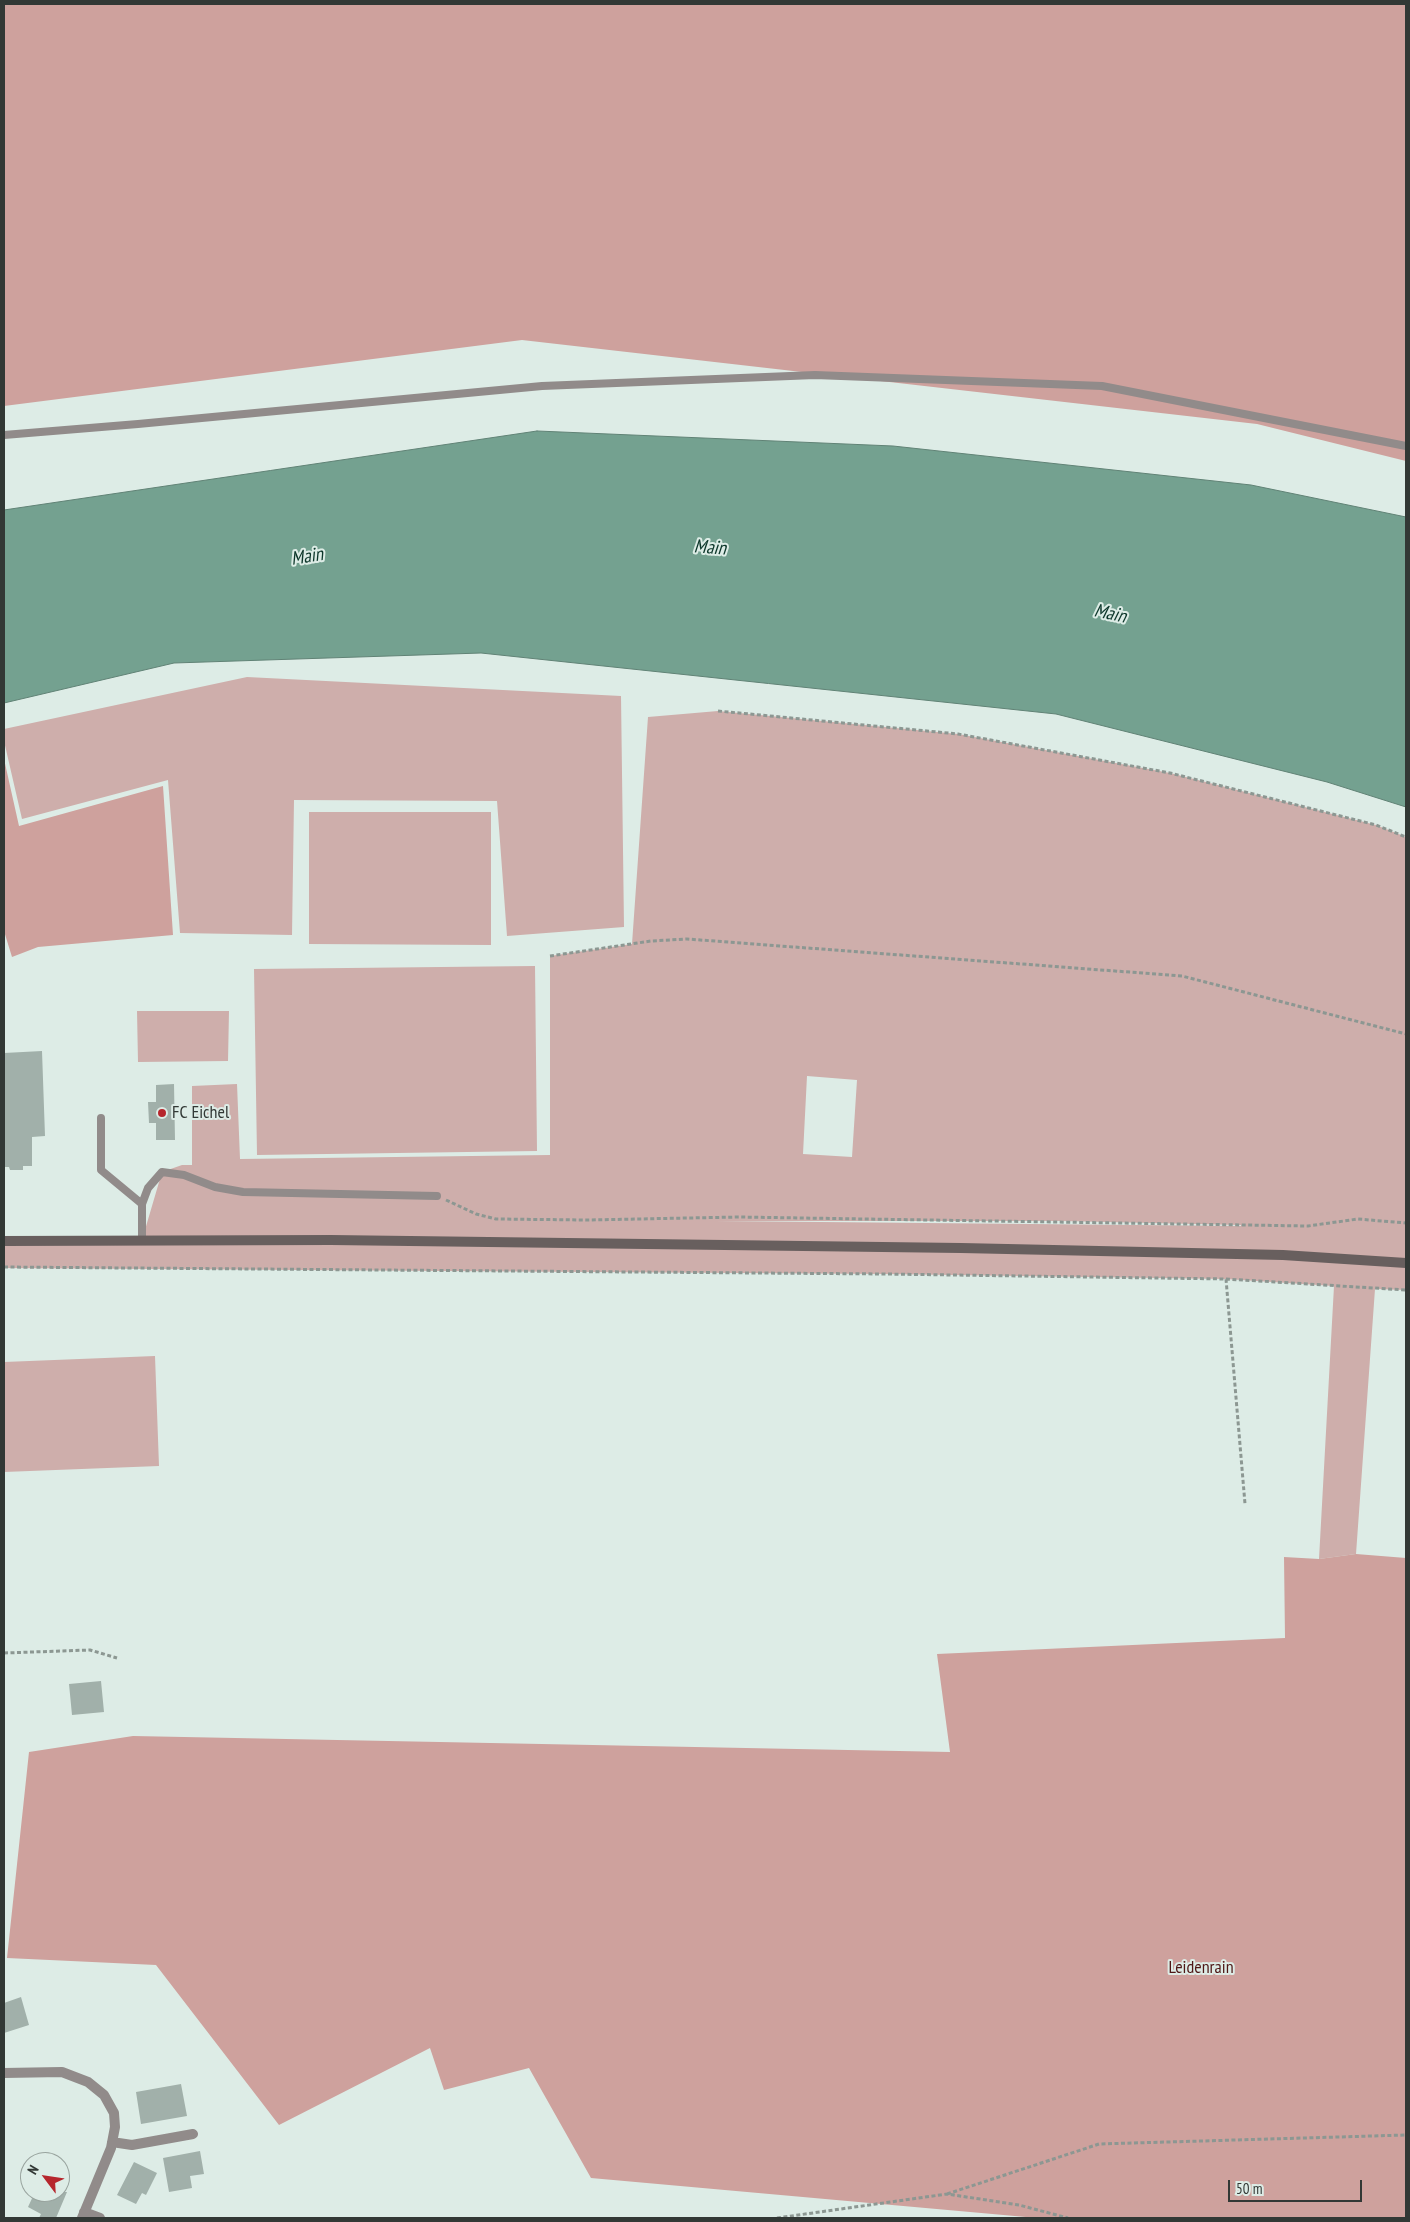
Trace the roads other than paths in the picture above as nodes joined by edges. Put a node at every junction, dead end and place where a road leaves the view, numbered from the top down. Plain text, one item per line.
1 (4, 435) edge
2 (1406, 446) edge
3 (101, 1118) dead end
4 (437, 1196) road end
5 (142, 1204) junction
6 (4, 1241) edge
7 (142, 1241) junction
8 (1406, 1263) edge
9 (4, 2073) edge
10 (193, 2134) dead end
11 (112, 2145) junction
12 (83, 2215) edge
13 (100, 2218) edge

1 - 2 lane
3 - 5 lane
4 - 5 lane
5 - 7 lane
6 - 7 main road
7 - 8 main road
9 - 11 street
10 - 11 street
11 - 12 street
12 - 13 street

